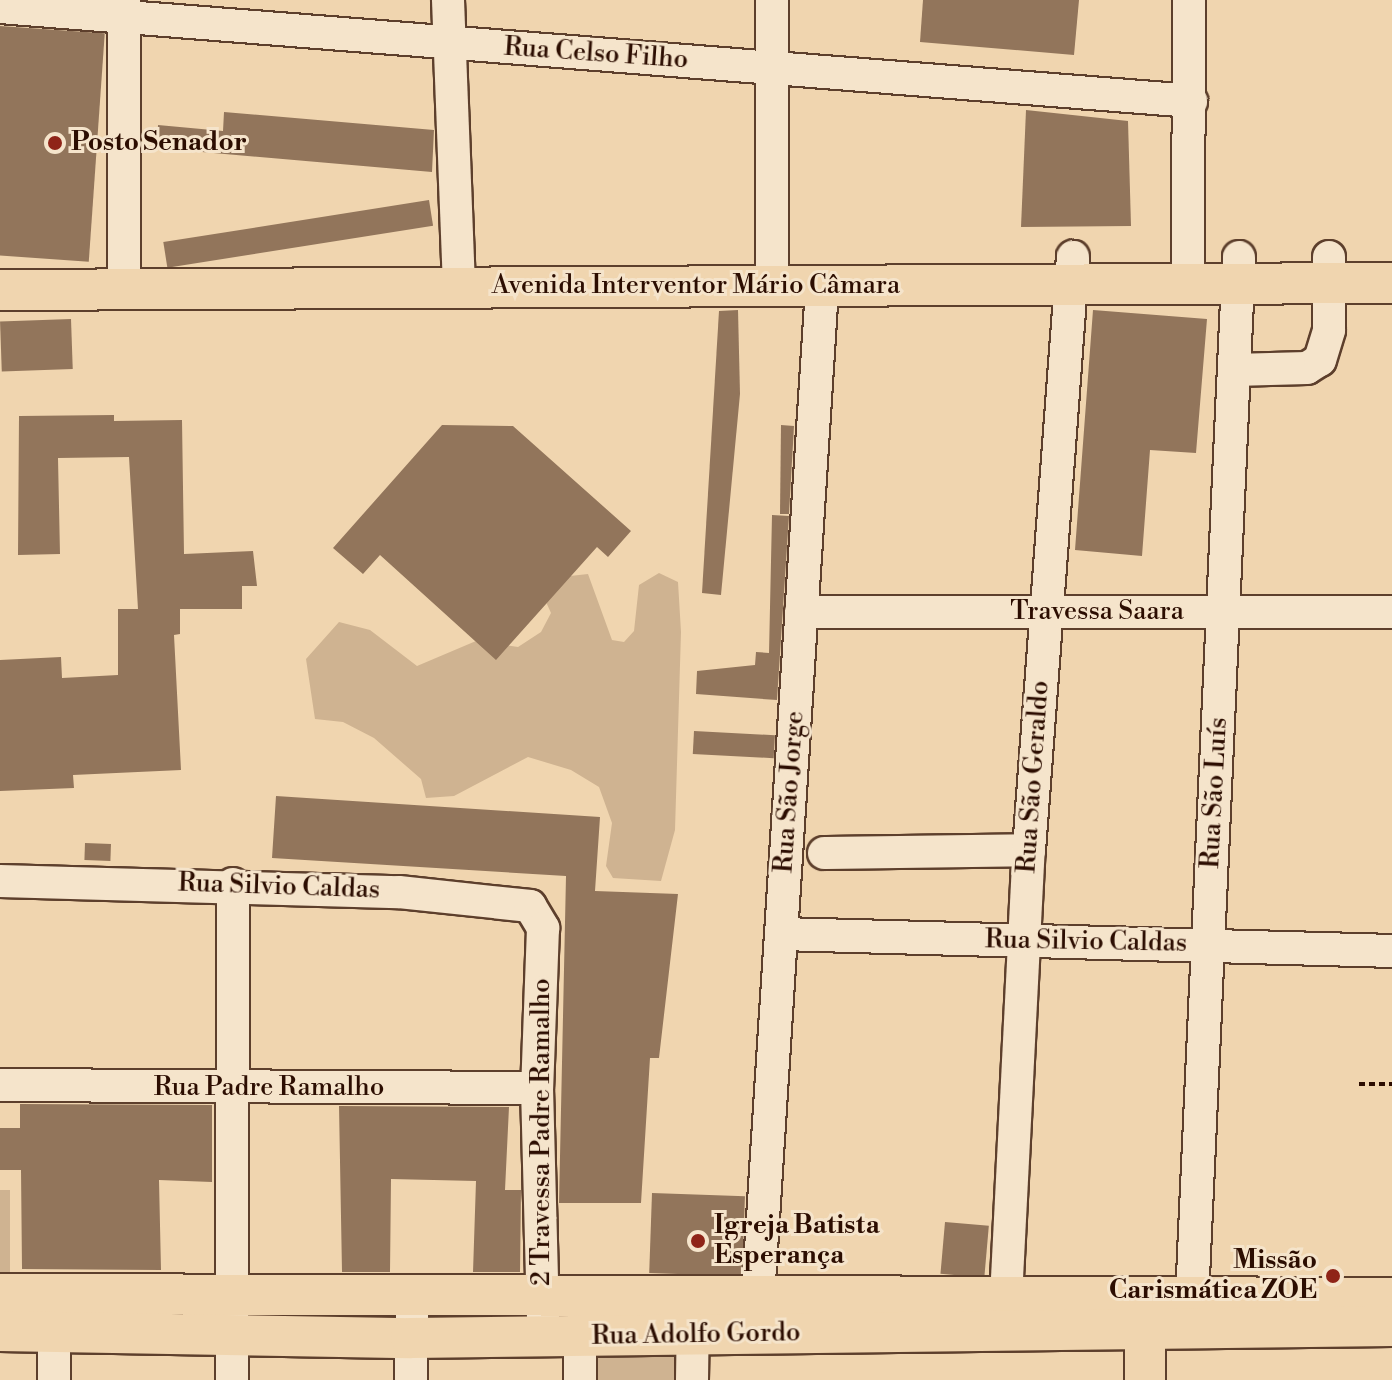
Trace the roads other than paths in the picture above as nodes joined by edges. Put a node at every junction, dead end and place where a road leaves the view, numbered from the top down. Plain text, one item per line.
1 (448, 0) edge
2 (772, 0) edge
3 (1189, 0) edge
4 (0, 7) edge
5 (124, 8) edge
6 (448, 44) junction
7 (773, 66) junction
8 (1191, 101) junction
9 (1392, 256) edge
10 (0, 262) edge
11 (1072, 270) junction
12 (1189, 270) junction
13 (1238, 270) junction
14 (1329, 270) junction
15 (124, 272) junction
16 (771, 274) junction
17 (459, 275) junction
18 (1392, 283) edge
19 (822, 288) junction
20 (0, 290) edge
21 (1234, 370) junction
22 (801, 612) junction
23 (1044, 612) junction
24 (1223, 612) junction
25 (1392, 612) edge
26 (1029, 850) junction
27 (824, 853) dead end
28 (0, 881) edge
29 (233, 884) junction
30 (543, 928) joint
31 (781, 934) junction
32 (1024, 941) junction
33 (1208, 946) junction
34 (1392, 951) edge
35 (0, 1085) edge
36 (537, 1088) junction
37 (233, 1089) junction
38 (0, 1294) edge
39 (232, 1295) junction
40 (412, 1295) junction
41 (543, 1296) junction
42 (758, 1297) junction
43 (1006, 1298) junction
44 (1392, 1298) edge
45 (54, 1313) junction
46 (1145, 1314) junction
47 (1192, 1314) junction
48 (692, 1316) junction
49 (1392, 1326) edge
50 (0, 1331) edge
51 (231, 1335) junction
52 (562, 1336) junction
53 (411, 1338) junction
54 (54, 1380) edge
55 (232, 1380) edge
56 (411, 1380) edge
57 (580, 1380) edge
58 (692, 1380) edge
59 (1145, 1380) edge

1 - 6 street
2 - 7 street
3 - 8 street
4 - 5 street, Rua Celso Filho
5 - 6 street, Rua Celso Filho
5 - 15 street
6 - 7 street, Rua Celso Filho
6 - 17 street
7 - 8 street, Rua Celso Filho
7 - 16 street
8 - 12 street
9 - 14 main road, Avenida Interventor Mário Câmara
10 - 15 main road, Avenida Interventor Mário Câmara
11 - 12 main road, Avenida Interventor Mário Câmara
11 - 16 main road, Avenida Interventor Mário Câmara
11 - 19 main road, Avenida Interventor Mário Câmara
11 - 23 street, Rua São Geraldo
12 - 13 main road, Avenida Interventor Mário Câmara
13 - 14 main road, Avenida Interventor Mário Câmara
13 - 21 street, Rua São Luís
14 - 18 main road, Avenida Interventor Mário Câmara
14 - 21 street
15 - 17 main road, Avenida Interventor Mário Câmara
15 - 20 main road, Avenida Interventor Mário Câmara
16 - 17 main road, Avenida Interventor Mário Câmara
16 - 19 main road, Avenida Interventor Mário Câmara
19 - 22 street, Rua São Jorge
21 - 24 street, Rua São Luís
22 - 23 street, Travessa Saara
22 - 31 street, Rua São Jorge
23 - 24 street, Travessa Saara
23 - 26 street, Rua São Geraldo
24 - 25 street, Travessa Saara
24 - 33 street, Rua São Luís
26 - 27 street
26 - 32 street, Rua São Geraldo
28 - 29 street, Rua Silvio Caldas
29 - 30 street, Rua Silvio Caldas
29 - 37 street
30 - 36 street, 2 Travessa Padre Ramalho
31 - 32 street, Rua Silvio Caldas
31 - 42 street, Rua São Jorge
32 - 33 street, Rua Silvio Caldas
32 - 43 street, Rua São Geraldo
33 - 34 street, Rua Silvio Caldas
33 - 47 street, Rua São Luís
35 - 37 street, Rua Padre Ramalho
36 - 37 street, Rua Padre Ramalho
36 - 41 street, 2 Travessa Padre Ramalho
37 - 39 street
38 - 45 main road, Rua Adolfo Gordo
39 - 40 main road, Rua Adolfo Gordo
39 - 45 main road, Rua Adolfo Gordo
39 - 51 street
40 - 41 main road, Rua Adolfo Gordo
40 - 53 street
41 - 48 main road, Rua Adolfo Gordo
41 - 52 street, 2 Travessa Padre Ramalho
42 - 43 main road, Rua Adolfo Gordo
42 - 48 main road, Rua Adolfo Gordo
43 - 46 main road, Rua Adolfo Gordo
44 - 47 main road, Rua Adolfo Gordo
45 - 50 main road, Rua Adolfo Gordo
45 - 51 main road, Rua Adolfo Gordo
45 - 54 street
46 - 47 main road, Rua Adolfo Gordo
46 - 48 main road, Rua Adolfo Gordo
46 - 59 main road
47 - 49 main road, Rua Adolfo Gordo
48 - 52 main road, Rua Adolfo Gordo
48 - 58 street
51 - 53 main road, Rua Adolfo Gordo
51 - 55 street
52 - 53 main road, Rua Adolfo Gordo
52 - 57 street, 2 Travessa Padre Ramalho
53 - 56 street

